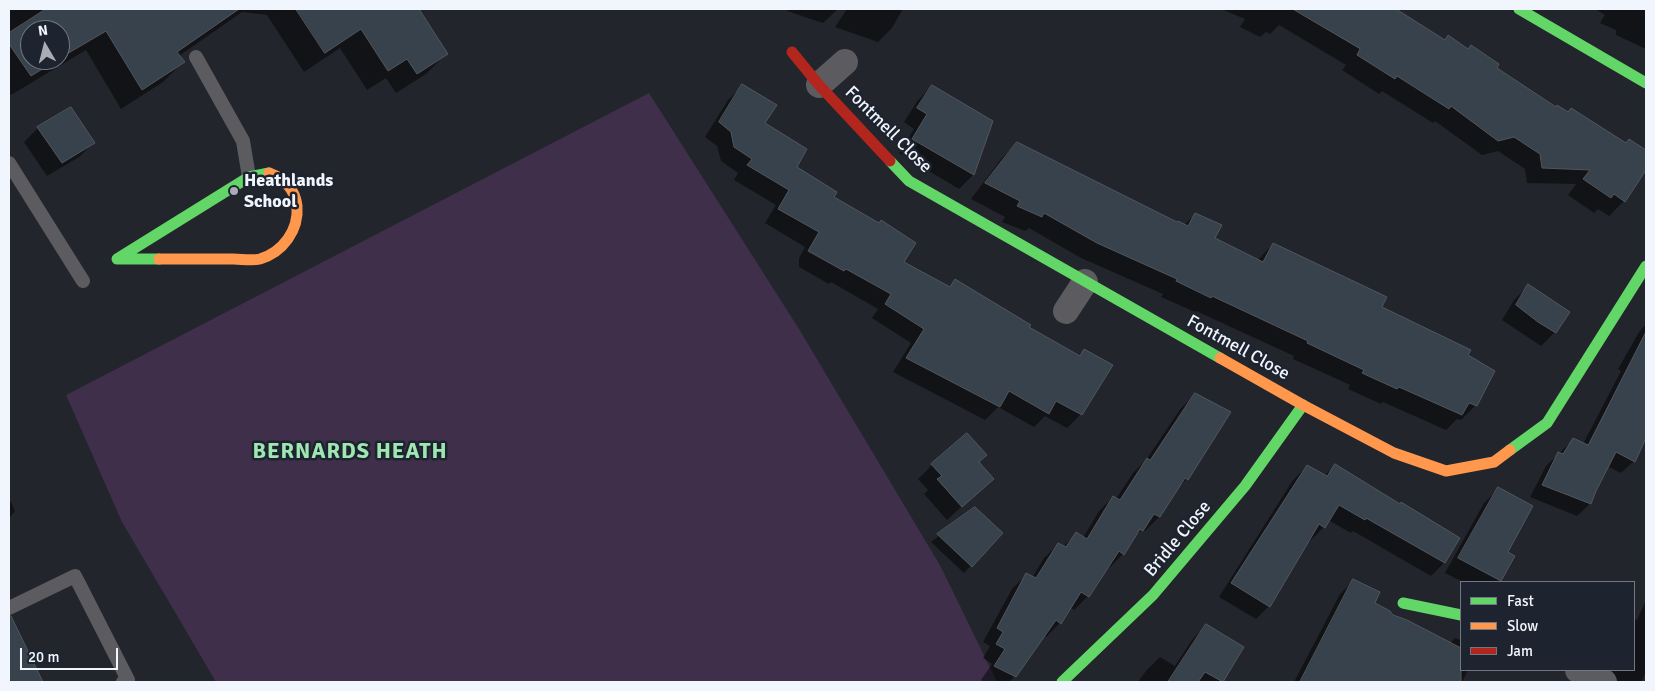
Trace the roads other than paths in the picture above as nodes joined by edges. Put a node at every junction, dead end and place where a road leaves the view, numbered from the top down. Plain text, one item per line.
1 (1519, 9) edge
2 (792, 52) dead end
3 (196, 57) dead end
4 (846, 62) dead end
5 (1646, 83) edge
6 (819, 84) junction
7 (9, 163) edge
8 (249, 177) junction
9 (1646, 266) edge
10 (83, 281) dead end
11 (1085, 282) junction
12 (1066, 311) dead end
13 (1303, 405) junction
14 (1403, 603) dead end
15 (9, 608) edge
16 (1460, 615) edge
17 (1580, 671) edge
18 (124, 682) edge
19 (1062, 682) edge
20 (1604, 682) edge

1 - 5 street
2 - 6 street, Fontmell Close
3 - 8 lane
4 - 6 street
6 - 11 street, Fontmell Close
7 - 10 lane
8 - 8 street
9 - 13 street, Fontmell Close
11 - 12 street
11 - 13 street, Fontmell Close
13 - 19 street, Bridle Close
14 - 16 street
15 - 18 lane
17 - 20 street

